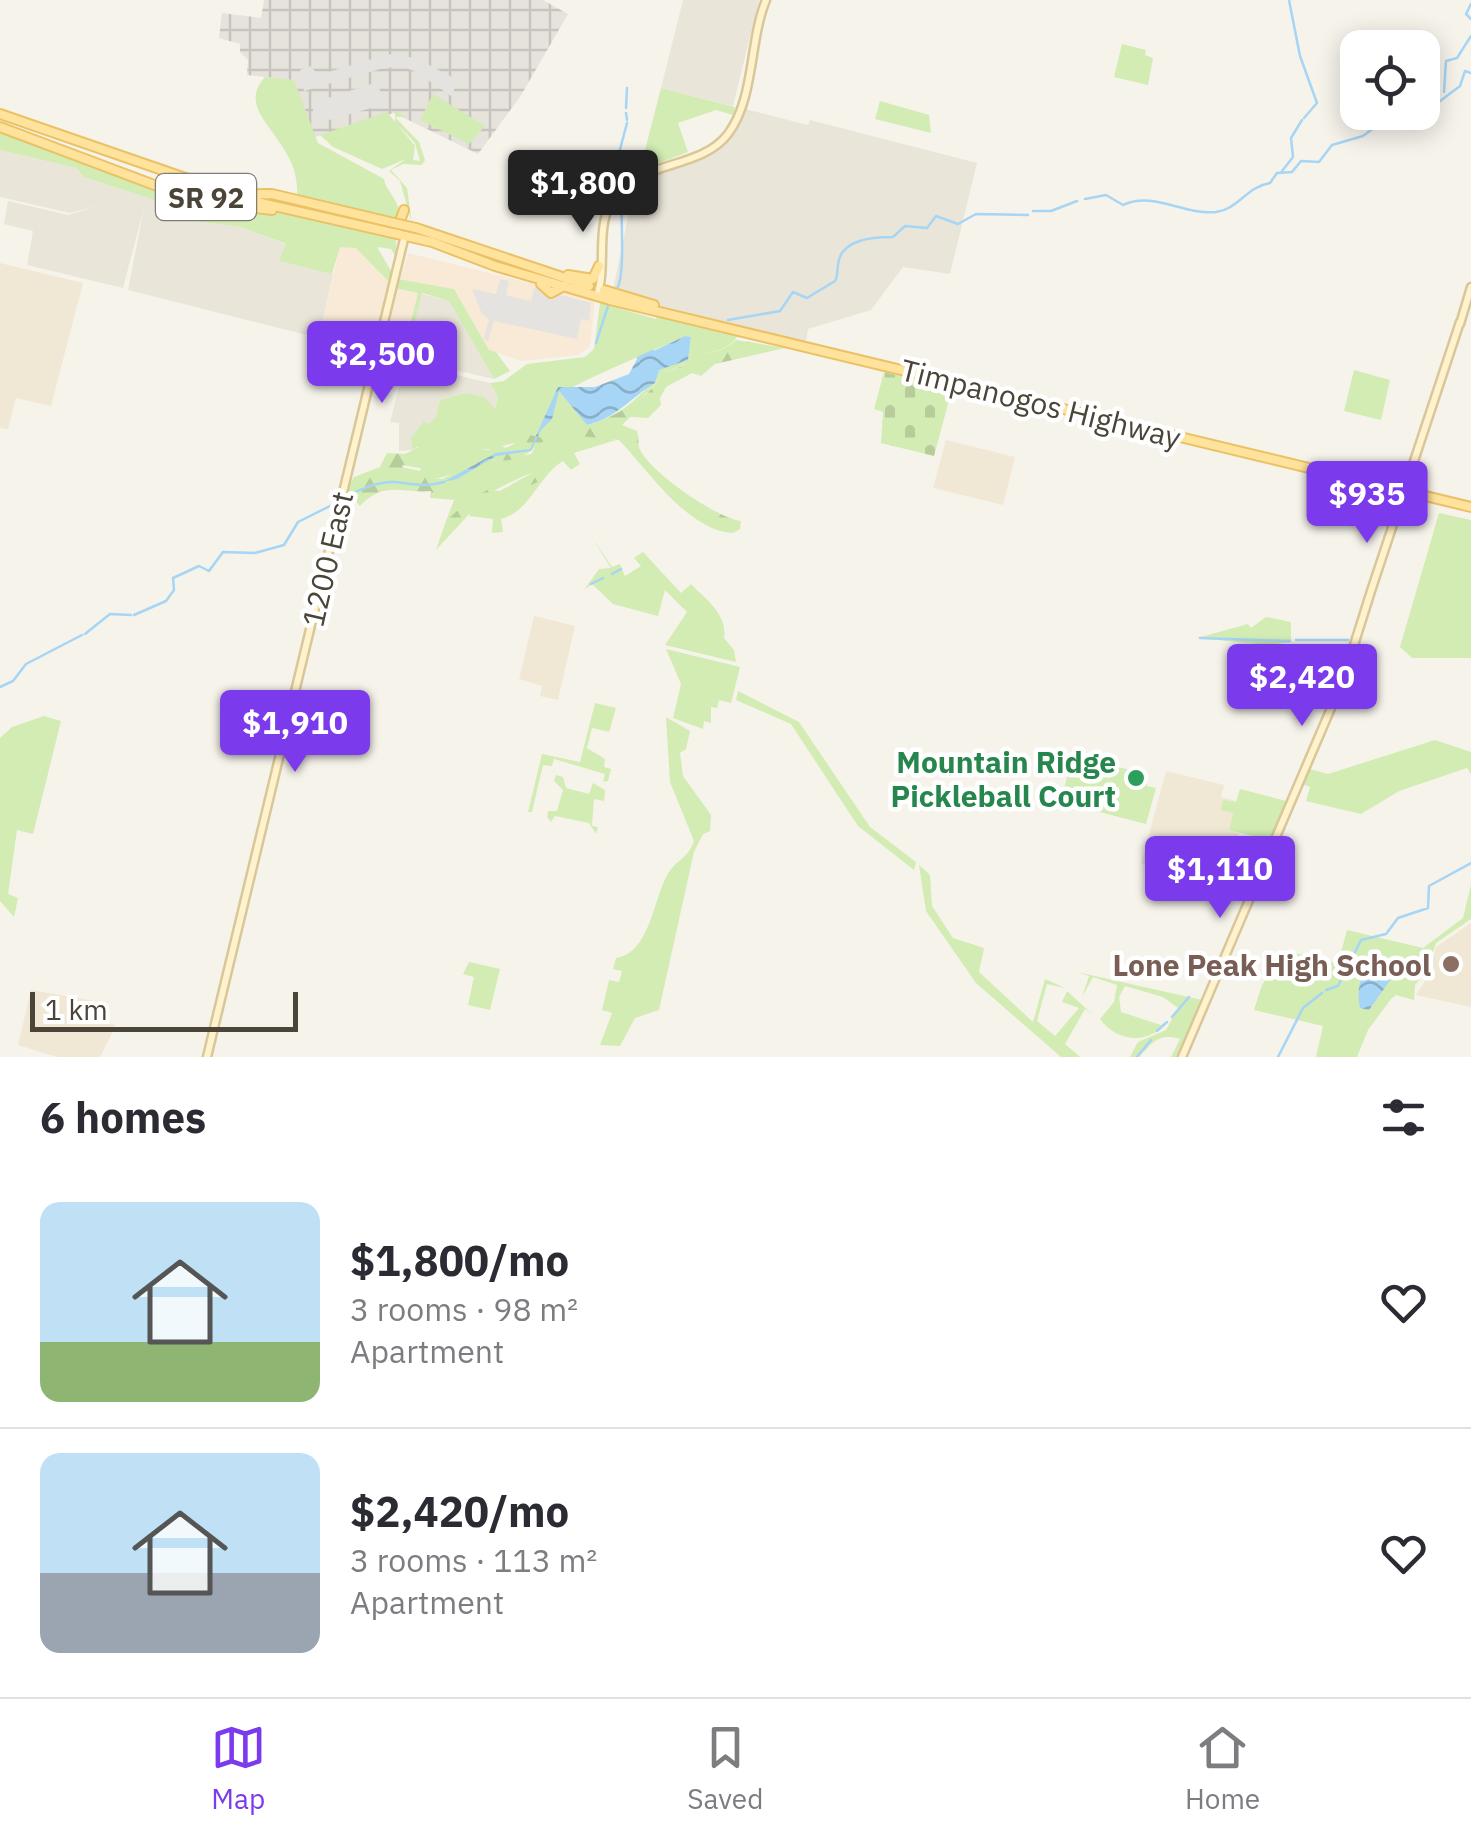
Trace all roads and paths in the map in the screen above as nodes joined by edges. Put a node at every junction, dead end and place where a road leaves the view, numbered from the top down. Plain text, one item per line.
1 (764, 0) edge
2 (0, 114) edge
3 (0, 129) edge
4 (247, 197) junction
5 (404, 210) dead end
6 (382, 230) junction
7 (404, 235) junction
8 (599, 266) junction
9 (524, 271) junction
10 (1471, 287) edge
11 (597, 288) junction
12 (692, 317) junction
13 (1405, 489) junction
14 (1471, 507) edge
15 (207, 1057) edge
16 (1182, 1057) edge

1 - 8 main road
1 - 11 main road
2 - 4 main road, SR 92, bridge
3 - 4 main road, SR 92
3 - 6 main road, SR 92
4 - 6 main road, SR 92
4 - 9 main road, SR 92, bridge
5 - 6 main road
6 - 7 main road, SR 92
7 - 9 main road, SR 92
7 - 15 main road, 1200 East
8 - 9 main road
8 - 11 main road
9 - 11 main road, SR 92
9 - 11 main road, SR 92
10 - 13 main road
11 - 12 main road, SR 92
11 - 12 main road, Timpanogos Highway / SR 92
12 - 13 main road, Timpanogos Highway / SR 92
13 - 14 main road, Timpanogos Highway / SR 92
13 - 16 main road

